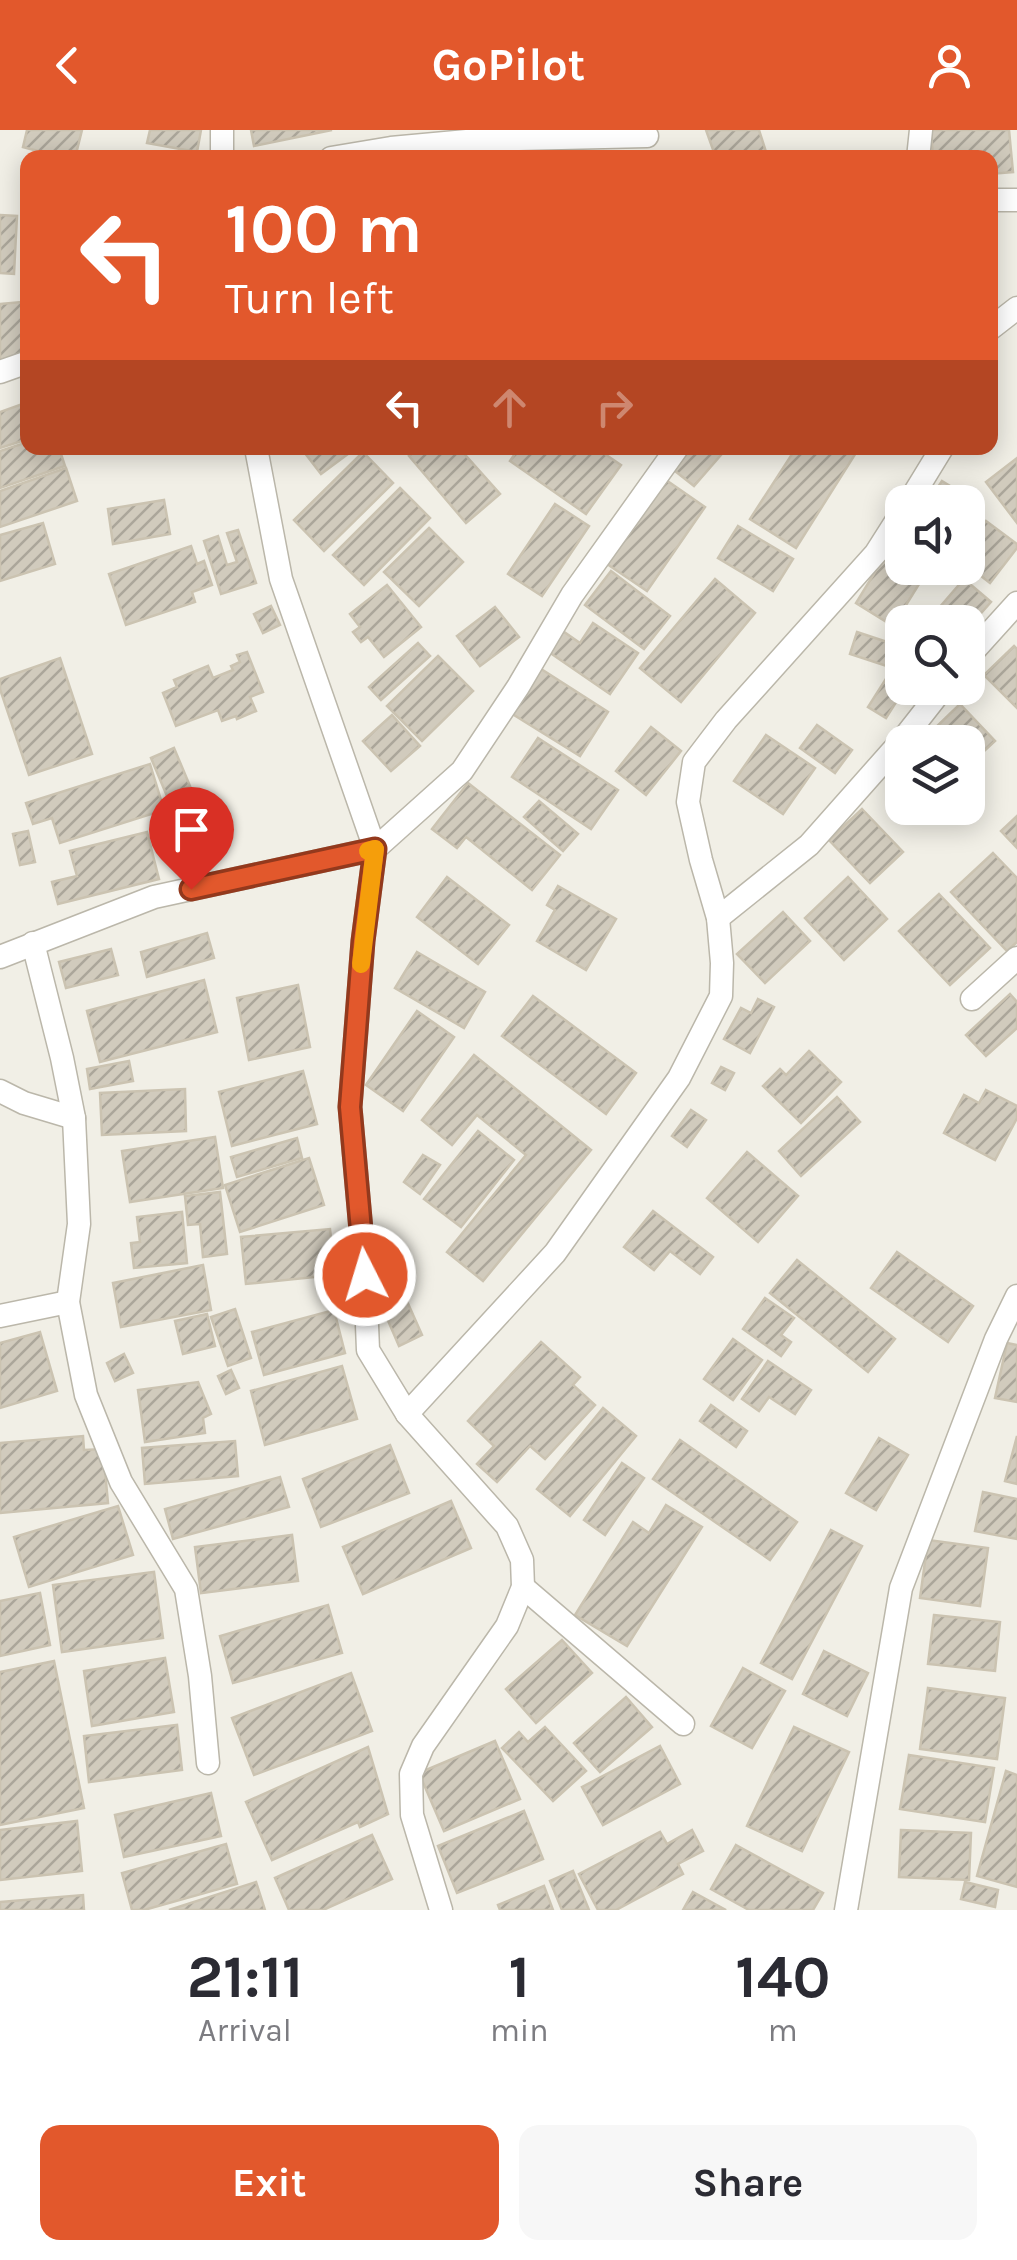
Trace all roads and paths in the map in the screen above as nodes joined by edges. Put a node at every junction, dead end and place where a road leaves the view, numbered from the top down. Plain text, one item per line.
1 (647, 133) edge
2 (379, 150) edge
3 (257, 455) edge
4 (672, 455) edge
5 (938, 455) edge
6 (919, 485) edge
7 (885, 539) edge
8 (1017, 603) edge
9 (985, 638) edge
10 (930, 705) edge
11 (375, 849) junction
12 (718, 918) junction
13 (33, 943) junction
14 (0, 958) edge
15 (1017, 958) edge
16 (972, 1000) dead end
17 (0, 1091) edge
18 (74, 1118) junction
19 (1017, 1296) edge
20 (68, 1302) junction
21 (0, 1316) edge
22 (407, 1414) junction
23 (523, 1587) junction
24 (683, 1724) dead end
25 (208, 1764) dead end
26 (849, 1909) edge
27 (441, 1910) edge

1 - 2 street
3 - 11 street
4 - 11 street
5 - 6 street
7 - 12 street
8 - 9 street
10 - 12 street
11 - 13 street
11 - 22 street
12 - 22 street
13 - 14 street
13 - 18 street
15 - 16 street
17 - 18 street
18 - 20 street
19 - 26 street
20 - 21 street
20 - 25 street
22 - 23 street
23 - 24 street
23 - 27 street

